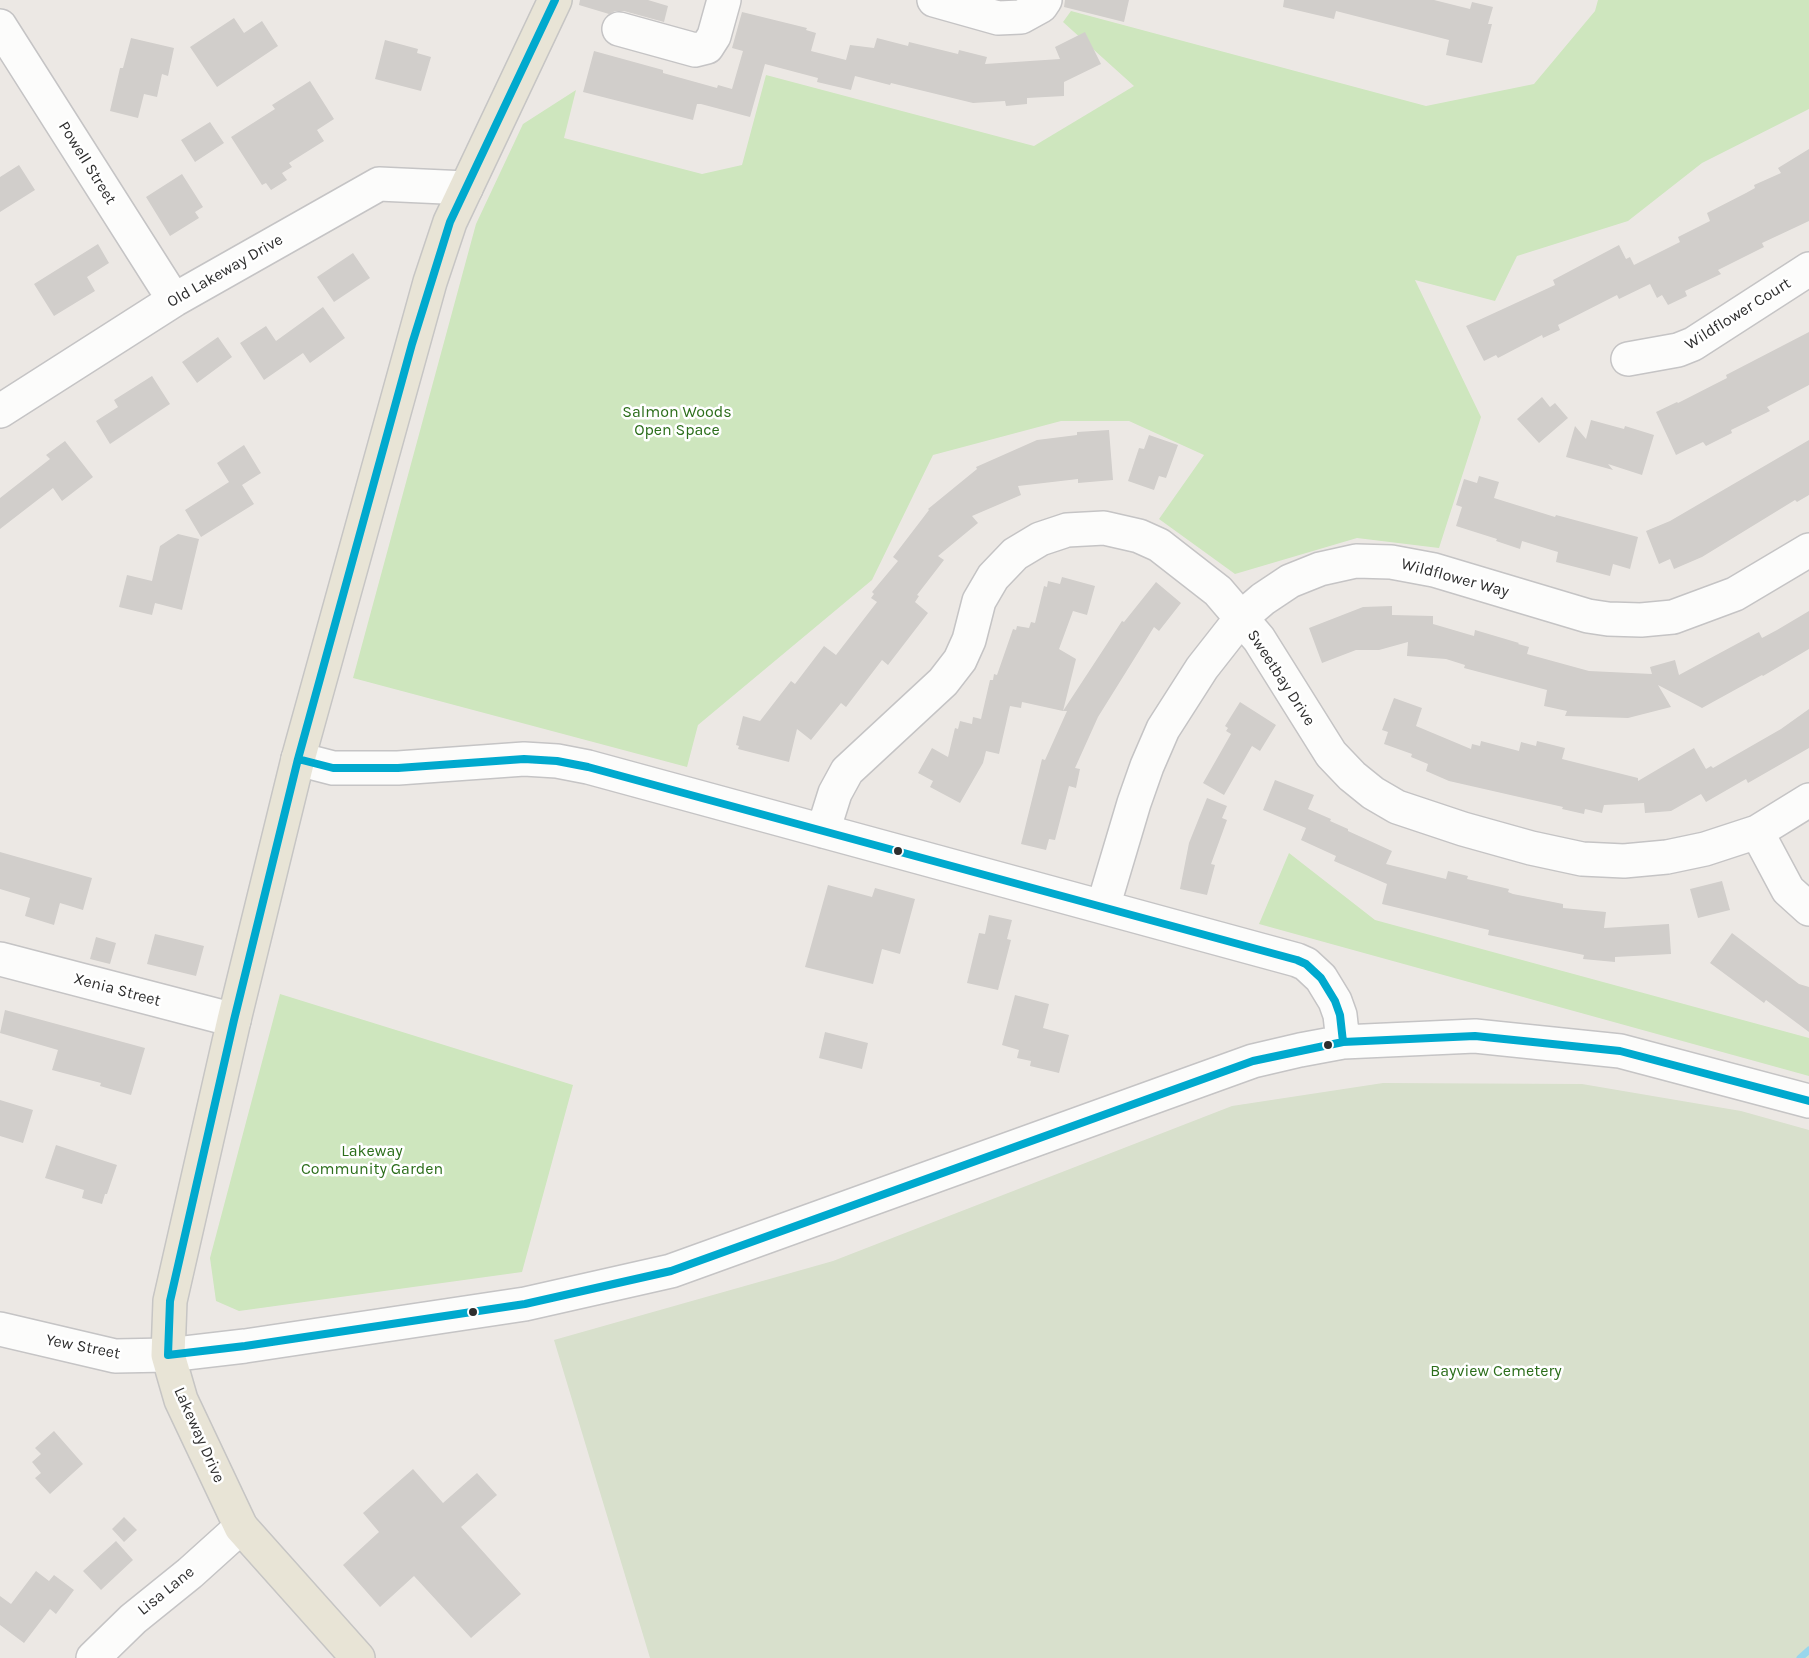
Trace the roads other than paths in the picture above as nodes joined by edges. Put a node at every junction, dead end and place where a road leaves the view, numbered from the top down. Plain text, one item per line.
1 (555, 0) edge
2 (724, 0) edge
3 (934, 0) edge
4 (1045, 0) edge
5 (0, 26) edge
6 (620, 29) dead end
7 (466, 188) junction
8 (1809, 269) edge
9 (174, 300) junction
10 (1628, 359) dead end
11 (0, 411) edge
12 (1809, 550) edge
13 (1242, 617) junction
14 (298, 759) junction
15 (1809, 800) edge
16 (824, 831) junction
17 (1757, 832) junction
18 (1103, 907) junction
19 (1809, 909) edge
20 (0, 959) edge
21 (234, 1020) junction
22 (1343, 1042) junction
23 (1809, 1101) edge
24 (0, 1329) edge
25 (168, 1355) junction
26 (241, 1527) junction
27 (93, 1658) edge
28 (358, 1658) edge

1 - 7 main road, Lakeway Drive
2 - 6 street
3 - 4 street
5 - 9 street, Powell Street
7 - 9 street, Old Lakeway Drive
7 - 14 main road, Lakeway Drive
8 - 10 street, Wildflower Court
9 - 11 street, Old Lakeway Drive
12 - 13 street, Wildflower Way
13 - 16 street, Sweetbay Drive
13 - 17 street, Sweetbay Drive
13 - 18 street, Wildflower Way
14 - 16 street
14 - 21 main road, Lakeway Drive
15 - 17 street, Sweetbay Drive
16 - 18 street
17 - 19 street
18 - 22 street
20 - 21 street, Xenia Street
21 - 25 main road, Lakeway Drive
22 - 23 street, Yew Street
22 - 25 street, Yew Street
24 - 25 street, Yew Street
25 - 26 main road, Lakeway Drive
26 - 27 street, Lisa Lane
26 - 28 main road, Lakeway Drive

